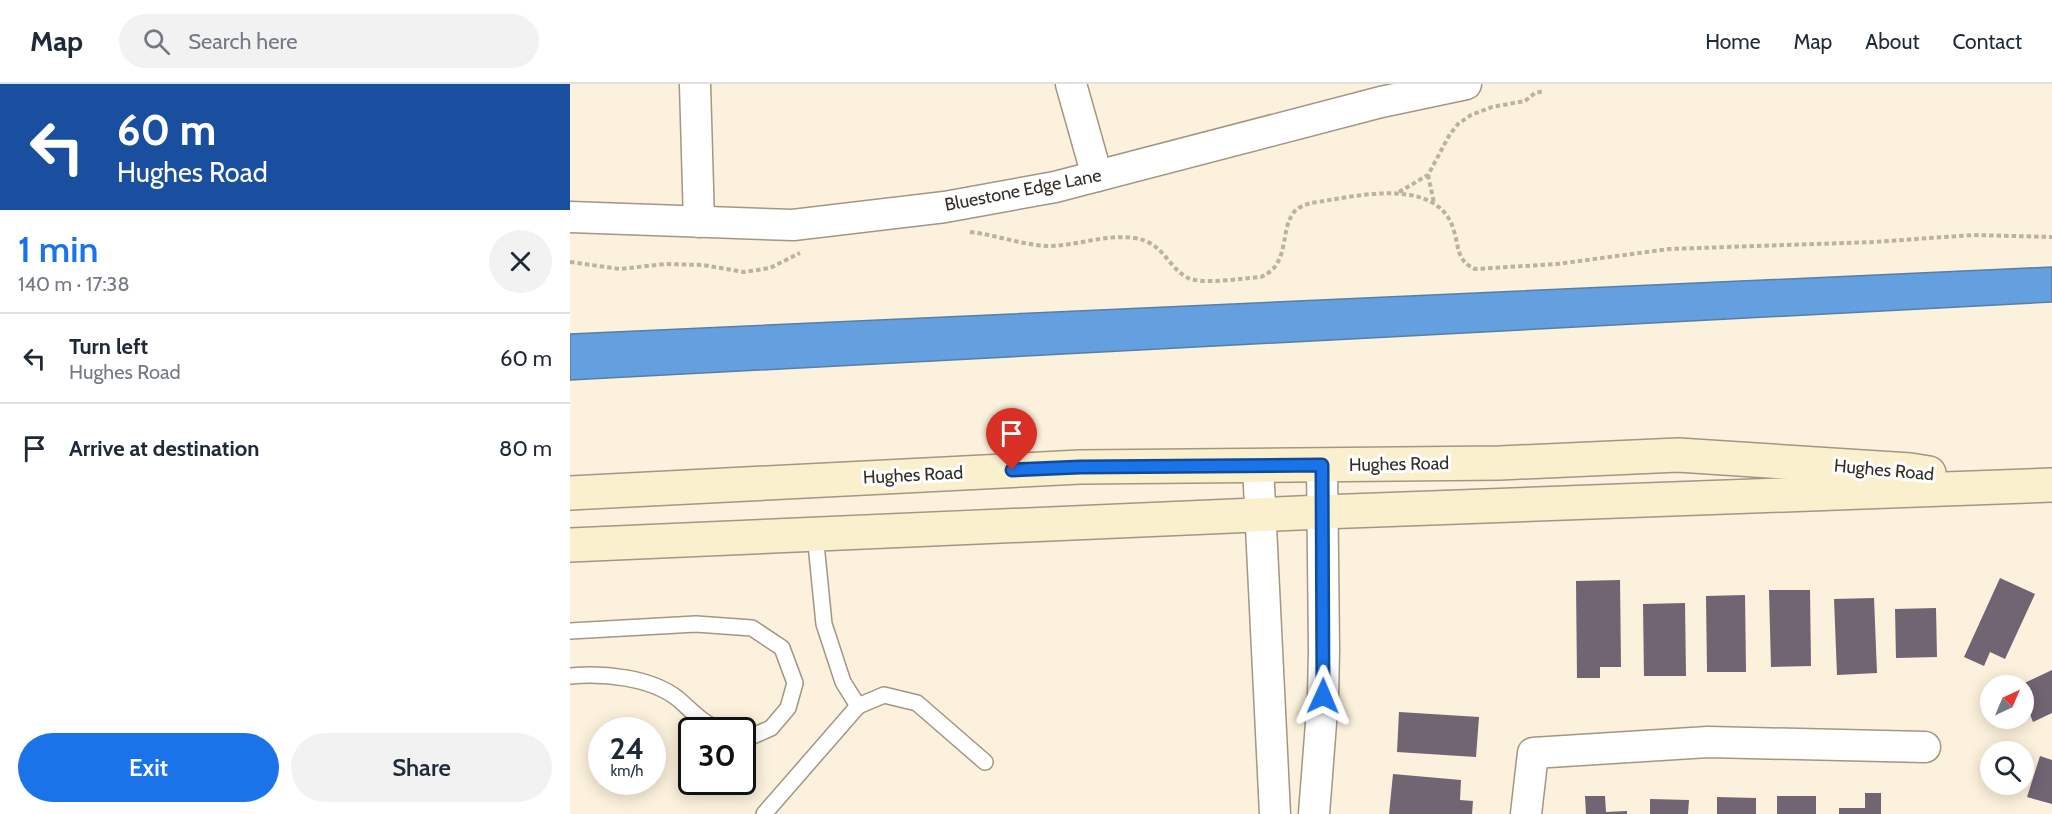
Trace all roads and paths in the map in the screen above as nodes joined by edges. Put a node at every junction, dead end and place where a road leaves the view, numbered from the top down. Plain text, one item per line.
1 (695, 84) edge
2 (1071, 84) edge
3 (1466, 84) edge
4 (1422, 88) edge
5 (1544, 91) dead end
6 (1428, 175) junction
7 (1097, 176) junction
8 (1399, 192) junction
9 (1434, 203) junction
10 (570, 217) edge
11 (699, 222) junction
12 (965, 231) dead end
13 (2052, 237) edge
14 (804, 251) dead end
15 (570, 262) edge
16 (1258, 465) junction
17 (1322, 465) junction
18 (2052, 485) edge
19 (2011, 487) junction
20 (570, 493) edge
21 (1322, 512) junction
22 (1260, 515) junction
23 (815, 534) junction
24 (570, 545) edge
25 (570, 632) edge
26 (570, 676) edge
27 (858, 706) junction
28 (699, 717) edge
29 (756, 735) edge
30 (1925, 747) dead end
31 (986, 762) dead end
32 (764, 814) edge
33 (1275, 814) edge
34 (1314, 814) edge
35 (1526, 814) edge

1 - 11 street
2 - 7 street
3 - 4 street, Bluestone Edge Lane
4 - 7 street, Bluestone Edge Lane
5 - 6 path
6 - 8 path
6 - 9 path
7 - 11 street, Bluestone Edge Lane
8 - 9 path
8 - 12 path
9 - 13 path
10 - 11 street, Bluestone Edge Lane
14 - 15 path
16 - 17 main road, Hughes Road
16 - 20 main road, Hughes Road
16 - 22 street
17 - 19 main road, Hughes Road
17 - 21 street
18 - 19 main road, Hughes Road
19 - 21 main road, Hughes Road
21 - 22 main road, Hughes Road
21 - 34 street
22 - 23 main road, Hughes Road
22 - 33 street
23 - 24 main road, Hughes Road
23 - 27 lane
25 - 29 lane
26 - 28 lane
27 - 31 lane
27 - 32 lane
30 - 35 street

